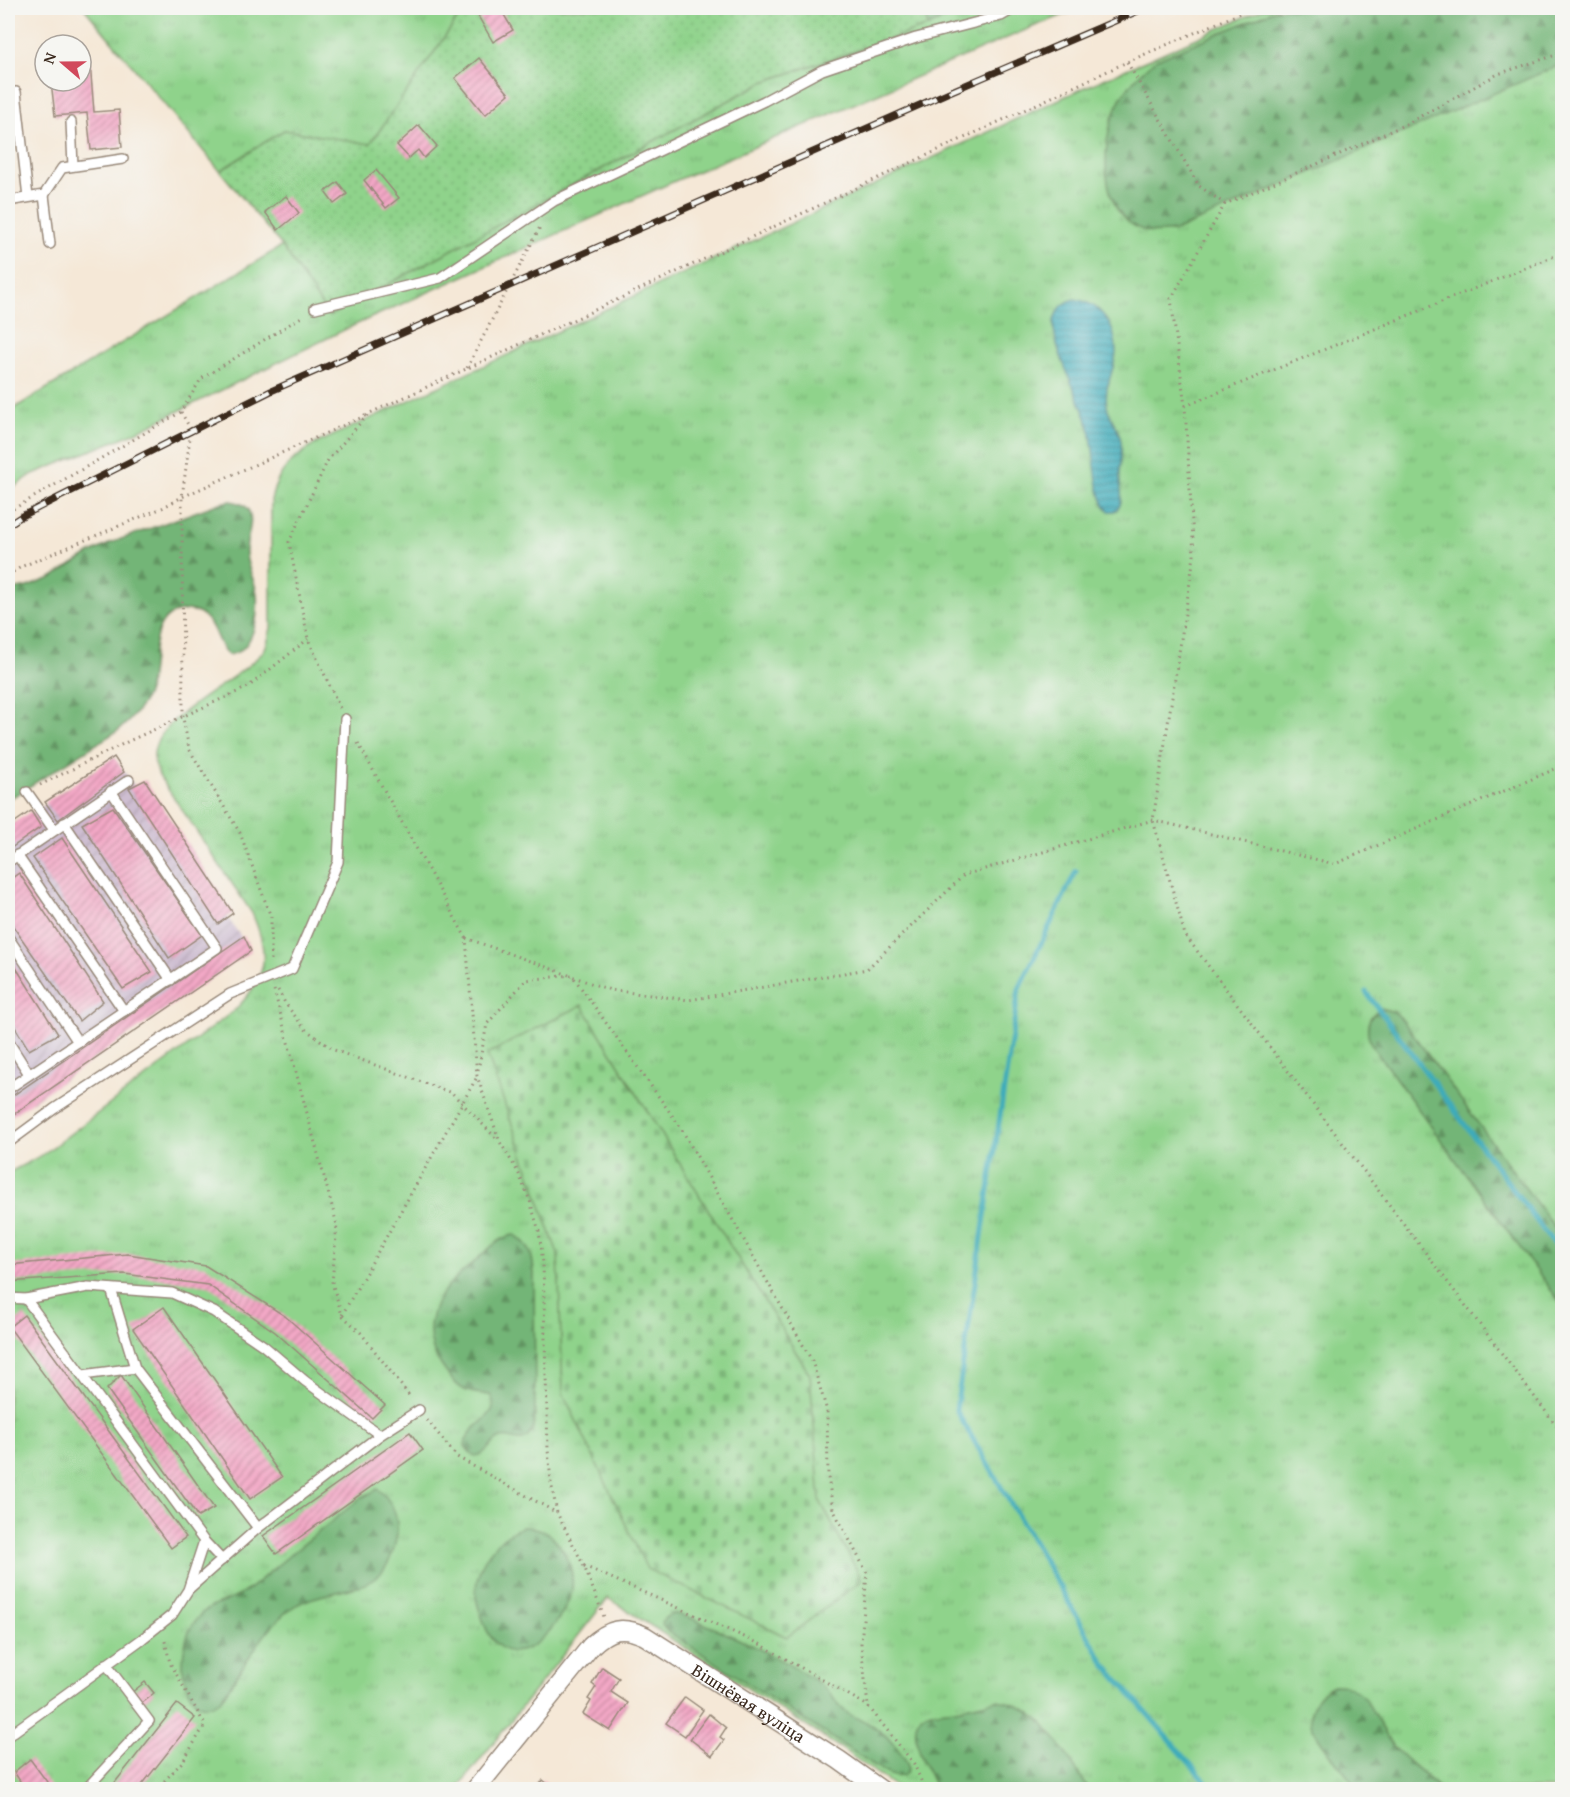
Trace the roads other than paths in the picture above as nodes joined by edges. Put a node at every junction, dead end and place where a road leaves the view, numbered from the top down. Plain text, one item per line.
1 (1015, 8) edge
2 (16, 92) dead end
3 (71, 122) dead end
4 (123, 159) dead end
5 (73, 166) junction
6 (44, 195) junction
7 (28, 197) junction
8 (8, 201) edge
9 (50, 244) dead end
10 (315, 309) road end
11 (345, 719) road end
12 (129, 780) dead end
13 (111, 791) junction
14 (27, 792) road end
15 (64, 823) junction
16 (54, 830) junction
17 (17, 855) junction
18 (8, 862) edge
19 (8, 937) edge
20 (171, 980) junction
21 (124, 1011) junction
22 (8, 1041) edge
23 (78, 1042) junction
24 (29, 1074) junction
25 (8, 1089) edge
26 (8, 1143) edge
27 (111, 1289) junction
28 (8, 1298) edge
29 (26, 1299) junction
30 (135, 1368) junction
31 (83, 1375) junction
32 (419, 1410) road end
33 (380, 1435) junction
34 (258, 1528) junction
35 (204, 1541) junction
36 (222, 1560) junction
37 (188, 1590) junction
38 (106, 1664) junction
39 (8, 1736) edge
40 (85, 1790) edge
41 (475, 1790) edge
42 (881, 1790) edge

1 - 10 lane
2 - 7 lane
3 - 5 lane
4 - 5 lane
5 - 6 lane
6 - 7 lane
6 - 9 lane
7 - 8 lane
11 - 26 lane
12 - 13 lane
13 - 15 lane
13 - 20 lane
14 - 16 lane
15 - 16 lane
15 - 20 lane
16 - 17 lane
17 - 18 lane
17 - 21 lane
19 - 23 lane
20 - 21 lane
21 - 23 lane
22 - 24 lane
23 - 24 lane
24 - 25 lane
27 - 29 lane
27 - 30 lane
27 - 33 lane
28 - 29 lane
29 - 31 lane
30 - 31 lane
30 - 34 lane
31 - 35 lane
32 - 33 lane
33 - 34 lane
34 - 36 lane
35 - 36 lane
35 - 37 lane
36 - 37 lane
37 - 38 lane
38 - 39 lane
38 - 40 lane
41 - 42 street, Вішнёвая вуліца

